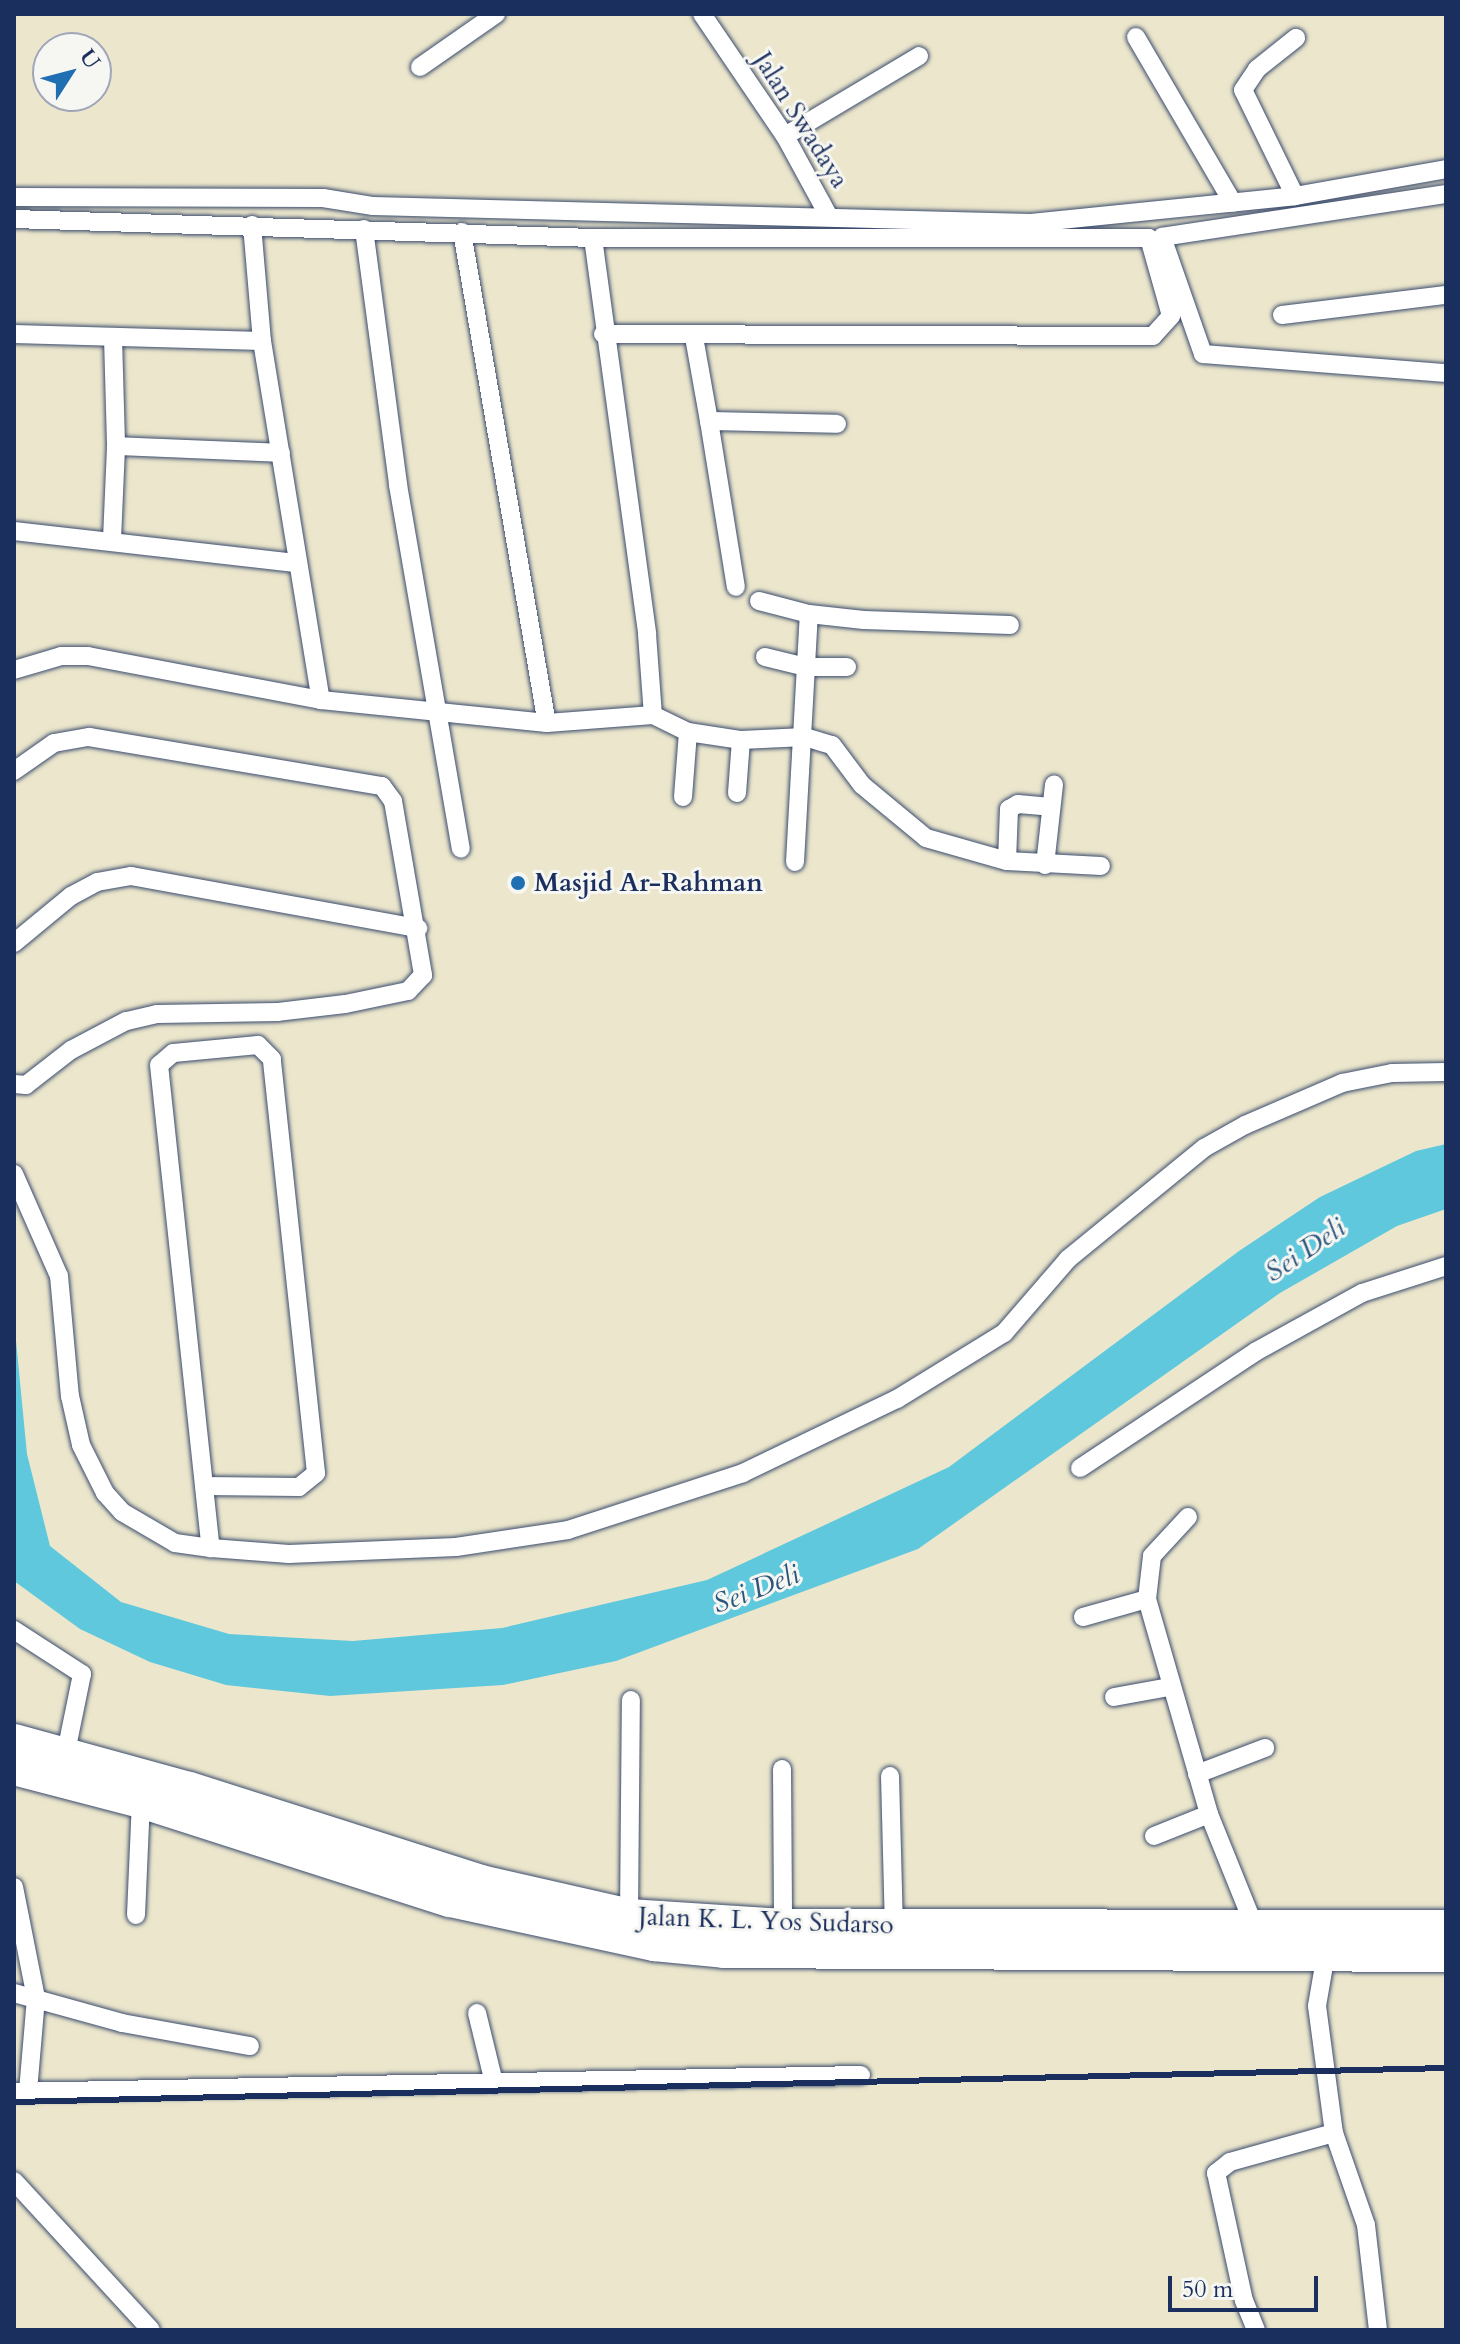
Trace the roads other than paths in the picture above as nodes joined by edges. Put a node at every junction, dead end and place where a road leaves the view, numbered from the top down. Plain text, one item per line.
1 (496, 14) edge
2 (702, 14) edge
3 (1136, 37) dead end
4 (1296, 38) dead end
5 (919, 56) dead end
6 (420, 67) dead end
7 (785, 136) junction
8 (1446, 169) edge
9 (1446, 194) edge
10 (1295, 196) junction
11 (14, 197) edge
12 (1233, 203) junction
13 (828, 215) junction
14 (14, 219) edge
15 (252, 225) junction
16 (364, 229) junction
17 (462, 232) junction
18 (593, 238) junction
19 (1446, 295) edge
20 (1282, 315) dead end
21 (14, 334) edge
22 (603, 334) junction
23 (113, 337) junction
24 (694, 337) junction
25 (262, 341) junction
26 (1446, 373) edge
27 (709, 421) junction
28 (837, 424) dead end
29 (116, 446) junction
30 (281, 453) junction
31 (14, 531) edge
32 (112, 539) junction
33 (295, 563) junction
34 (736, 587) dead end
35 (759, 601) dead end
36 (809, 614) junction
37 (1010, 625) dead end
38 (765, 657) dead end
39 (806, 667) junction
40 (847, 667) dead end
41 (14, 670) edge
42 (321, 700) junction
43 (436, 710) junction
44 (653, 715) junction
45 (547, 723) junction
46 (688, 732) junction
47 (805, 737) junction
48 (741, 740) junction
49 (14, 771) edge
50 (1054, 785) dead end
51 (737, 793) dead end
52 (683, 797) dead end
53 (1051, 807) junction
54 (461, 849) dead end
55 (1007, 861) junction
56 (795, 862) dead end
57 (1045, 865) junction
58 (1101, 866) dead end
59 (418, 928) junction
60 (14, 943) edge
61 (1446, 1072) edge
62 (14, 1084) edge
63 (14, 1174) edge
64 (1446, 1266) edge
65 (1080, 1468) dead end
66 (204, 1486) junction
67 (1188, 1517) dead end
68 (211, 1548) junction
69 (1147, 1599) junction
70 (1083, 1617) dead end
71 (14, 1630) edge
72 (1169, 1687) junction
73 (1114, 1697) dead end
74 (631, 1700) dead end
75 (14, 1741) edge
76 (1265, 1748) dead end
77 (66, 1752) junction
78 (14, 1768) edge
79 (782, 1769) dead end
80 (1197, 1774) junction
81 (890, 1776) dead end
82 (141, 1801) junction
83 (1209, 1814) junction
84 (1154, 1836) dead end
85 (14, 1887) edge
86 (136, 1915) dead end
87 (629, 1916) junction
88 (783, 1926) junction
89 (894, 1926) junction
90 (1446, 1927) edge
91 (1255, 1928) junction
92 (1327, 1943) junction
93 (1446, 1955) edge
94 (14, 1993) edge
95 (36, 1998) junction
96 (477, 2013) dead end
97 (250, 2046) dead end
98 (861, 2075) dead end
99 (494, 2083) junction
100 (21, 2092) edge
101 (1334, 2133) junction
102 (14, 2181) edge
103 (151, 2330) edge
104 (1256, 2330) edge
105 (1378, 2330) edge

1 - 6 street
2 - 7 street, Jalan Swadaya
3 - 12 street
4 - 10 street
5 - 7 street
7 - 13 street, Jalan Swadaya
8 - 10 street
9 - 26 street
10 - 12 street
11 - 13 street
12 - 13 street
14 - 15 street
15 - 16 street
15 - 25 street
16 - 17 street
16 - 43 street
17 - 18 street
17 - 45 street
18 - 22 street
18 - 24 street
19 - 20 street
21 - 23 street
22 - 24 street
22 - 44 street
23 - 25 street
23 - 29 street
24 - 27 street
25 - 30 street
27 - 28 street
27 - 34 street
29 - 30 street
29 - 32 street
30 - 33 street
31 - 32 street
32 - 33 street
33 - 42 street
35 - 36 street
36 - 37 street
36 - 39 street
38 - 39 street
39 - 40 street
39 - 47 street
41 - 42 street
42 - 43 street
43 - 45 street
43 - 54 street
44 - 45 street
44 - 46 street
46 - 48 street
46 - 52 street
47 - 48 street
47 - 55 street
47 - 56 street
48 - 51 street
49 - 59 street
50 - 53 street
53 - 55 street
53 - 57 street
55 - 57 street
57 - 58 street
59 - 60 street
59 - 62 street
61 - 68 street
63 - 68 street
64 - 65 street
66 - 66 street
66 - 68 street
67 - 69 street
69 - 70 street
69 - 72 street
71 - 77 street
72 - 73 street
72 - 80 street
74 - 87 street
75 - 77 highway, Jalan K. L. Yos Sudarso
76 - 80 street
77 - 87 highway, Jalan K. L. Yos Sudarso
78 - 82 highway, Jalan K. L. Yos Sudarso
79 - 88 street
80 - 83 street
81 - 89 street
82 - 86 street
82 - 92 highway, Jalan K. L. Yos Sudarso
83 - 84 street
83 - 91 street
85 - 95 street
87 - 88 highway, Jalan K. L. Yos Sudarso
88 - 89 highway, Jalan K. L. Yos Sudarso
89 - 91 highway, Jalan K. L. Yos Sudarso
90 - 92 highway, Jalan K. L. Yos Sudarso
91 - 92 highway, Jalan K. L. Yos Sudarso
92 - 93 highway, Jalan K. L. Yos Sudarso
92 - 101 street
94 - 95 street
95 - 97 street
95 - 100 street
96 - 99 street
98 - 99 street
99 - 100 street
101 - 104 street
101 - 105 street
102 - 103 street

